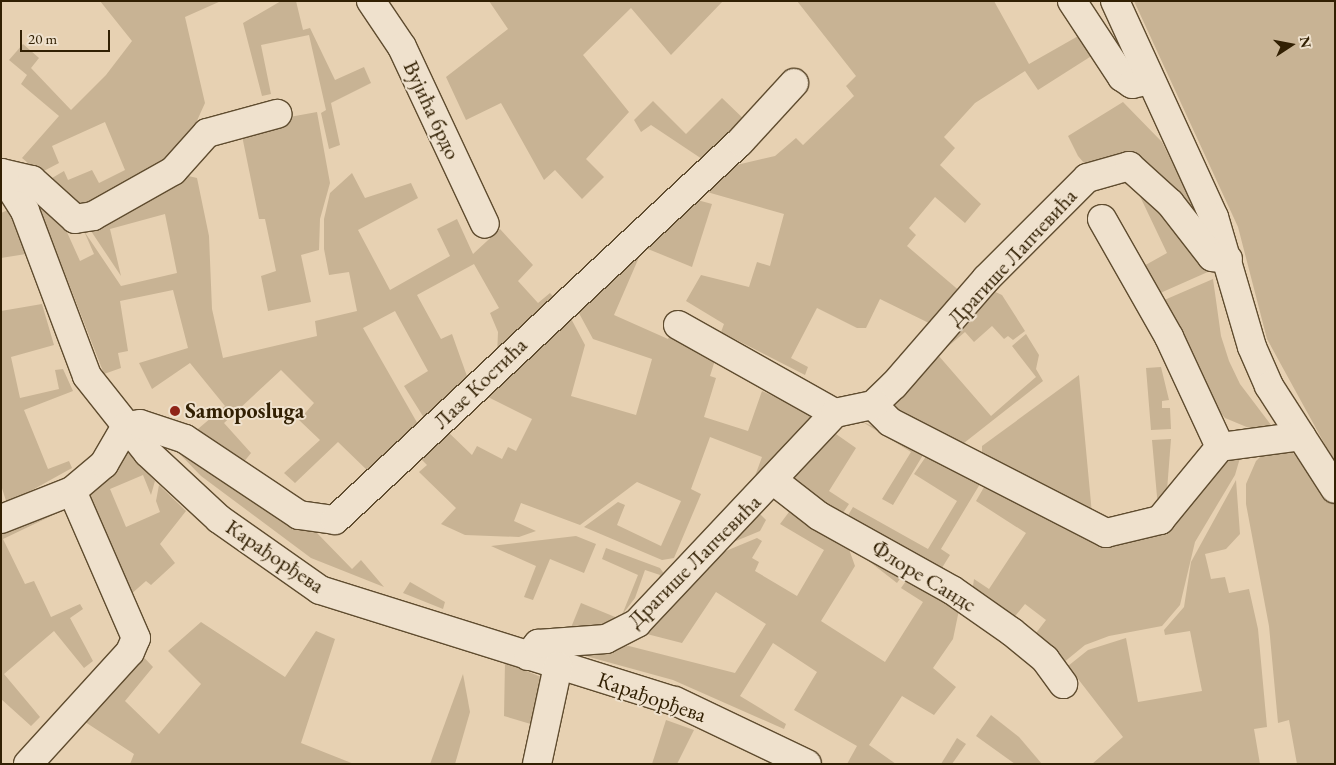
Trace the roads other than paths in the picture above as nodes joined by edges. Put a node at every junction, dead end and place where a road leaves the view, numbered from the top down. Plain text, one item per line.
1 (370, 1) edge
2 (1072, 1) edge
3 (1115, 1) edge
4 (1150, 80) junction
5 (794, 83) dead end
6 (276, 114) dead end
7 (1, 172) edge
8 (1102, 219) dead end
9 (485, 224) dead end
10 (1228, 259) junction
11 (678, 325) dead end
12 (873, 405) junction
13 (835, 413) junction
14 (126, 426) junction
15 (1301, 436) junction
16 (1220, 447) junction
17 (774, 481) junction
18 (1335, 489) edge
19 (72, 491) junction
20 (1, 519) edge
21 (528, 656) junction
22 (558, 666) junction
23 (1063, 684) dead end
24 (28, 764) edge
25 (537, 764) edge
26 (807, 764) edge

1 - 9 street, Вујића брдо
2 - 4 street
3 - 4 street
4 - 10 street
5 - 14 street, Лазе Костића
6 - 7 street
7 - 14 street, Карађорђева
8 - 16 street, Драгише Лапчевића
10 - 12 street, Драгише Лапчевића
10 - 15 street
11 - 13 street
12 - 13 street
12 - 16 street
13 - 17 street, Драгише Лапчевића
14 - 19 street
14 - 21 street, Карађорђева
15 - 16 street
15 - 18 street
17 - 21 street, Драгише Лапчевића
17 - 23 street, Флоре Сандс
19 - 20 street
19 - 24 street
21 - 22 street, Карађорђева
22 - 25 street
22 - 26 street, Карађорђева

